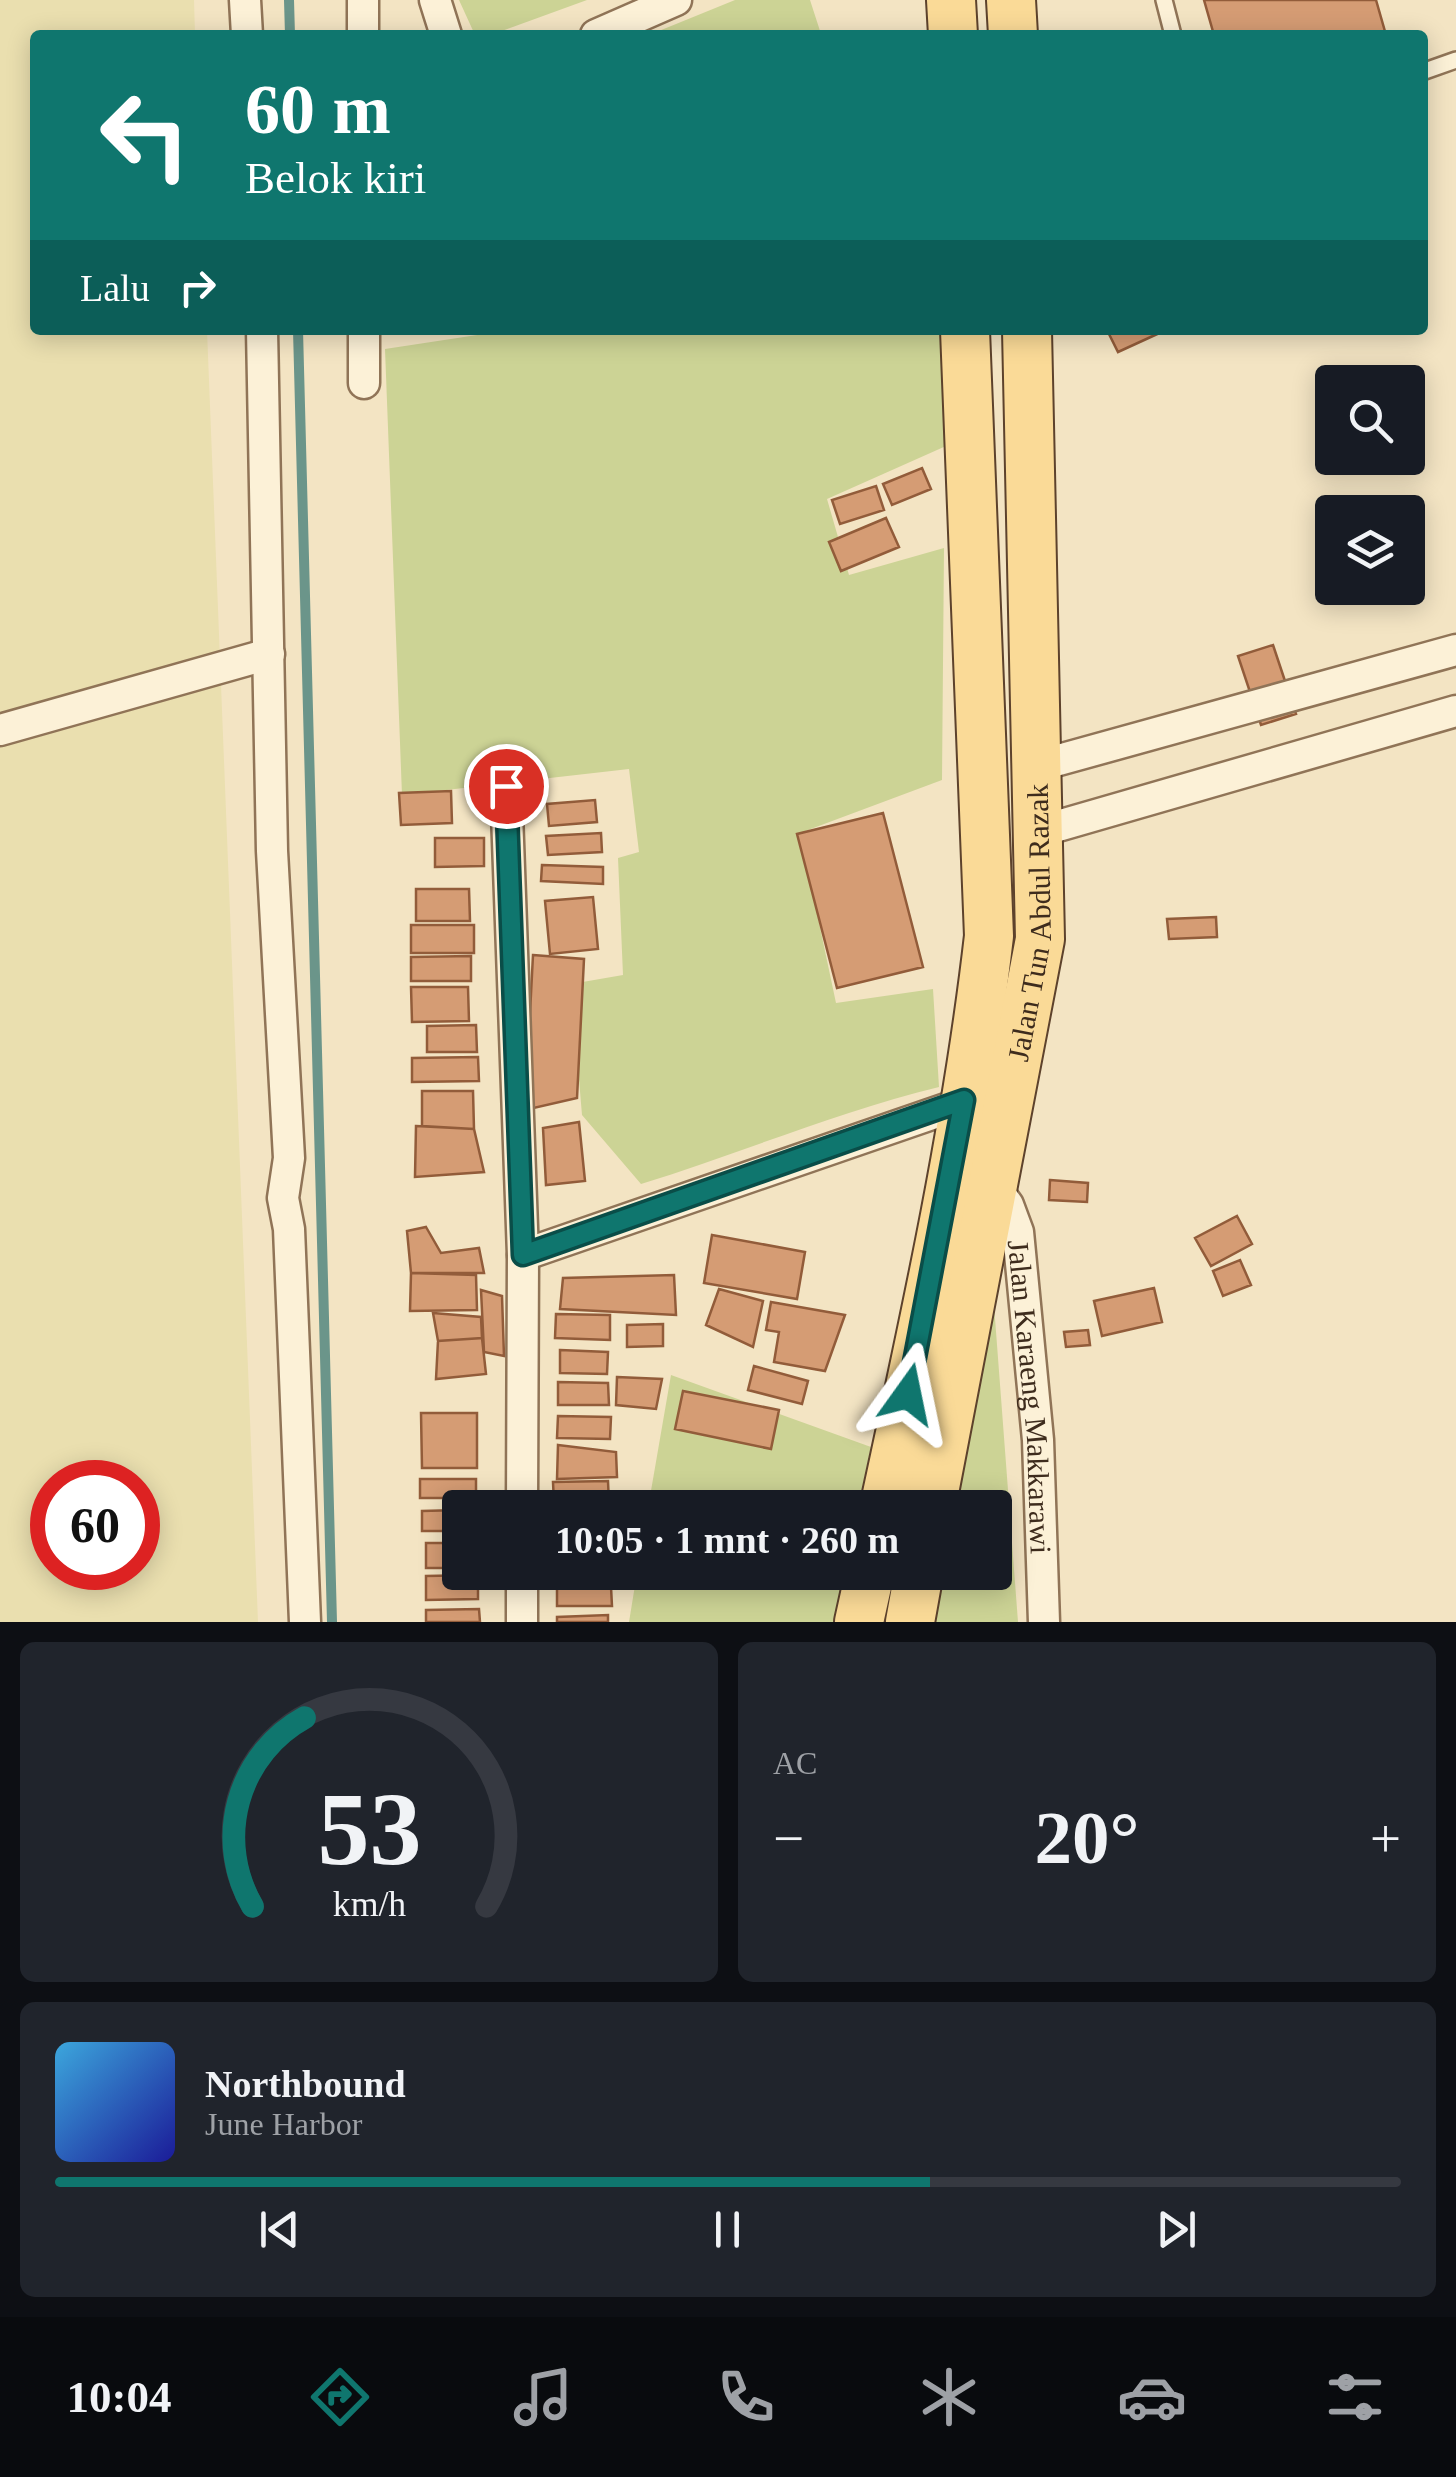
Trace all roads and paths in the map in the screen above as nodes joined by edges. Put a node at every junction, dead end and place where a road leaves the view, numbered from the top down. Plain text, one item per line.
1 (245, 0) edge
2 (363, 0) edge
3 (435, 0) edge
4 (676, 0) edge
5 (951, 0) edge
6 (1011, 0) edge
7 (1164, 0) edge
8 (248, 30) edge
9 (363, 30) edge
10 (444, 30) edge
11 (607, 30) edge
12 (953, 30) edge
13 (1013, 30) edge
14 (1171, 30) edge
15 (1456, 60) edge
16 (1428, 70) edge
17 (262, 335) edge
18 (364, 335) edge
19 (964, 335) edge
20 (1028, 335) edge
21 (364, 383) dead end
22 (1456, 650) edge
23 (270, 654) junction
24 (1456, 711) edge
25 (0, 730) edge
26 (1037, 766) junction
27 (506, 786) dead end
28 (1037, 832) junction
29 (1014, 1092) junction
30 (964, 1100) junction
31 (971, 1175) junction
32 (523, 1255) junction
33 (522, 1490) edge
34 (888, 1490) edge
35 (933, 1490) edge
36 (522, 1590) edge
37 (866, 1590) edge
38 (916, 1590) edge
39 (304, 1622) edge
40 (522, 1622) edge
41 (859, 1622) edge
42 (910, 1622) edge
43 (1044, 1622) edge

1 - 8 street
2 - 9 street
3 - 10 street
4 - 11 street
5 - 12 main road
6 - 13 main road
7 - 14 lane
15 - 16 lane
17 - 23 street
18 - 21 street
19 - 30 main road, Jalan Tun Abdul Razak
20 - 26 main road, Jalan Tun Abdul Razak
22 - 26 street
23 - 25 street
23 - 39 street
24 - 28 street
26 - 28 main road, Jalan Tun Abdul Razak
27 - 32 street
28 - 29 main road, Jalan Tun Abdul Razak
29 - 30 street
29 - 31 main road, Jalan Tun Abdul Razak
30 - 31 main road, Jalan Tun Abdul Razak
30 - 32 street
31 - 34 main road, Jalan Tun Abdul Razak
31 - 35 main road, Jalan Tun Abdul Razak
31 - 43 street, Jalan Karaeng Makkarawi
32 - 33 street
36 - 40 street
37 - 41 main road
38 - 42 main road

